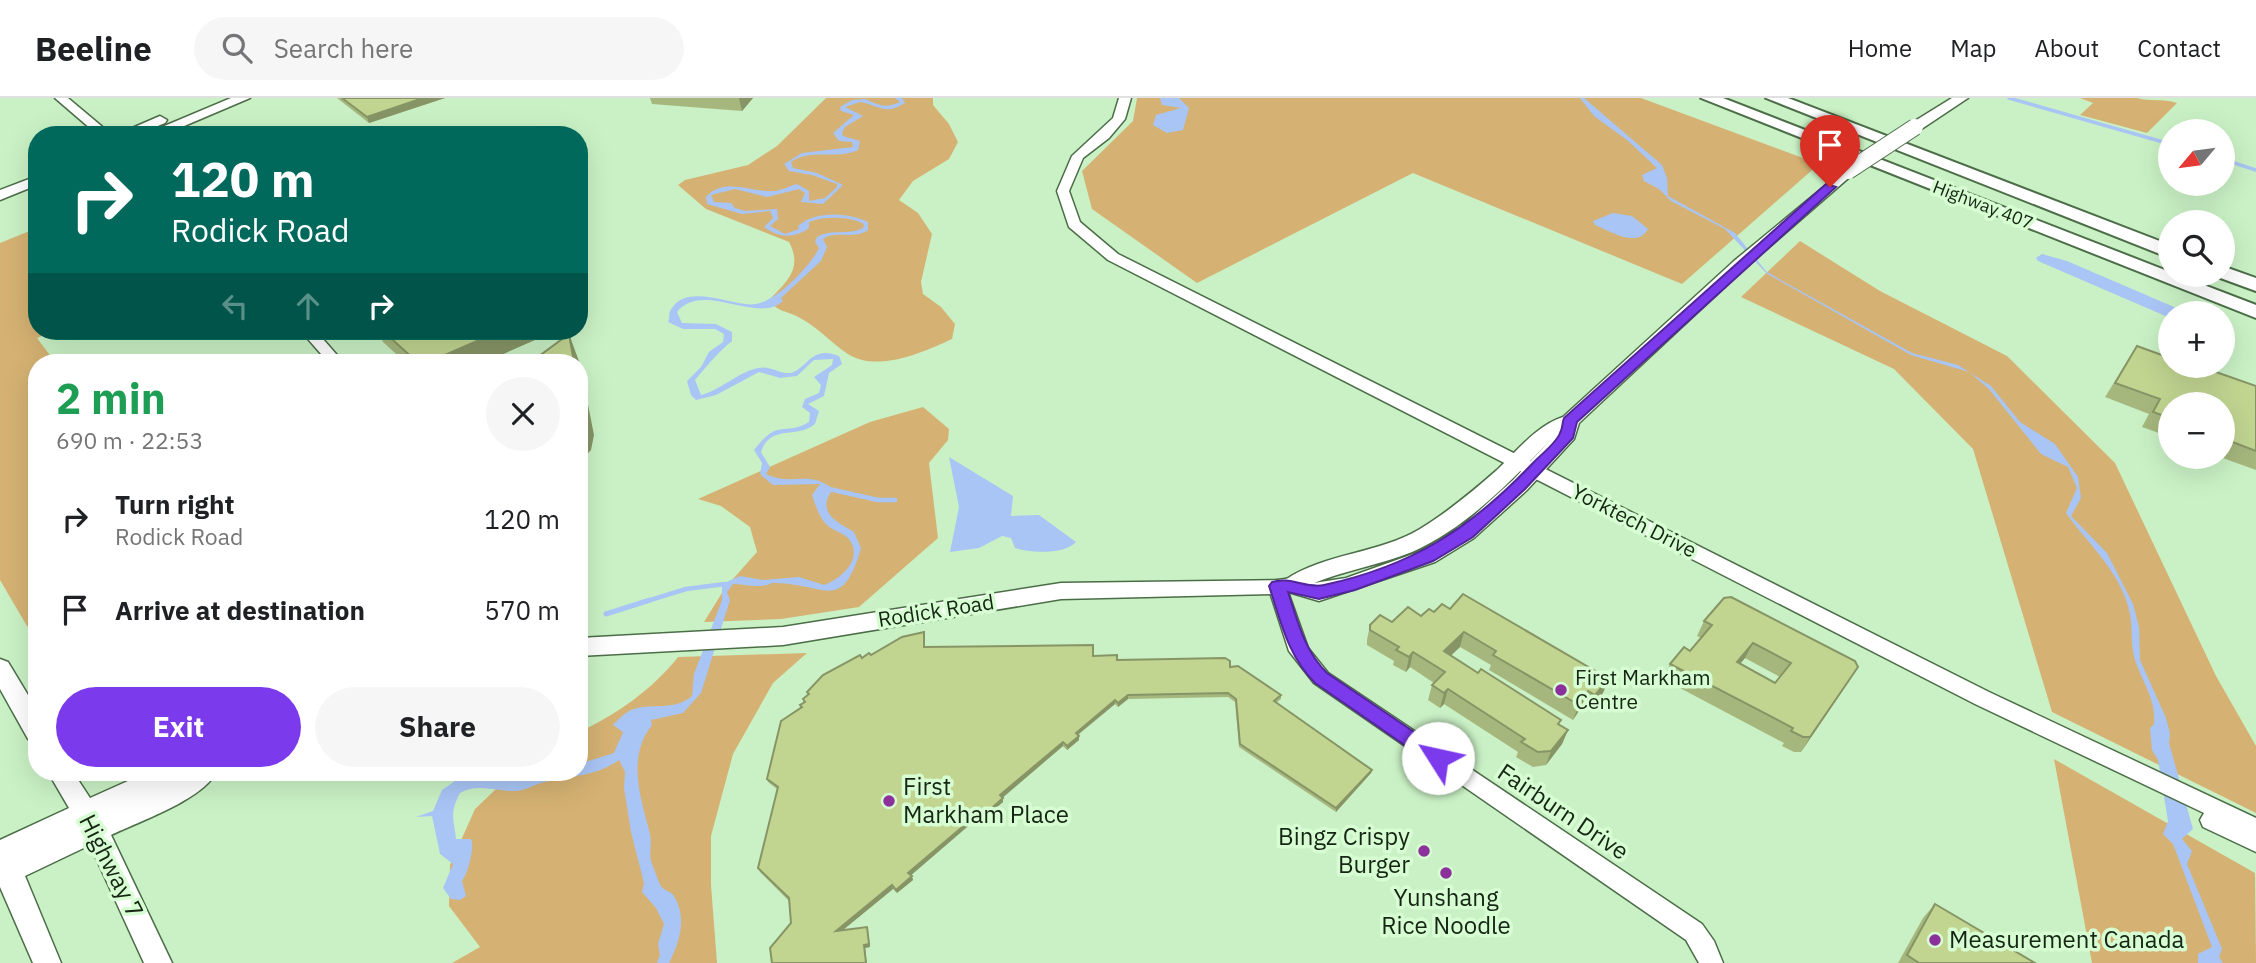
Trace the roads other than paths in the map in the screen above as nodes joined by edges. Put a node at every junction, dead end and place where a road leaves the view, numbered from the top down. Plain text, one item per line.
1 (61, 98) edge
2 (216, 98) edge
3 (243, 98) edge
4 (1125, 98) edge
5 (1709, 98) edge
6 (1961, 98) edge
7 (1781, 101) edge
8 (95, 126) edge
9 (146, 126) edge
10 (172, 126) edge
11 (28, 170) edge
12 (0, 181) edge
13 (28, 184) edge
14 (0, 195) edge
15 (2158, 232) edge
16 (2057, 234) junction
17 (2158, 247) edge
18 (2235, 260) edge
19 (2256, 267) edge
20 (2235, 277) edge
21 (2256, 285) edge
22 (2256, 312) edge
23 (2256, 322) edge
24 (316, 340) edge
25 (329, 354) edge
26 (1525, 466) junction
27 (1285, 586) junction
28 (588, 646) edge
29 (0, 668) edge
30 (28, 716) edge
31 (2118, 765) junction
32 (66, 781) edge
33 (158, 781) edge
34 (191, 781) edge
35 (91, 822) junction
36 (2256, 828) edge
37 (2256, 842) edge
38 (2, 861) edge
39 (47, 963) edge
40 (158, 963) edge
41 (1711, 963) edge

1 - 8 street
2 - 9 main road
3 - 10 main road
4 - 26 street, Yorktech Drive
5 - 16 highway, Highway 407
6 - 26 main road, Rodick Road, bridge
7 - 15 highway
7 - 17 highway, Highway 407
11 - 12 main road
13 - 14 main road
16 - 22 highway, Highway 407
16 - 23 highway
18 - 19 highway
20 - 21 highway
24 - 25 street
26 - 27 main road, Rodick Road
26 - 31 street, Yorktech Drive
27 - 28 main road, Rodick Road
27 - 41 street, Fairburn Drive
29 - 30 main road
31 - 36 street, Yorktech Drive
31 - 37 street, Yorktech Drive
32 - 35 main road, Highway 7
33 - 35 main road
34 - 35 main road
35 - 38 main road
35 - 40 main road, Highway 7
38 - 39 main road

